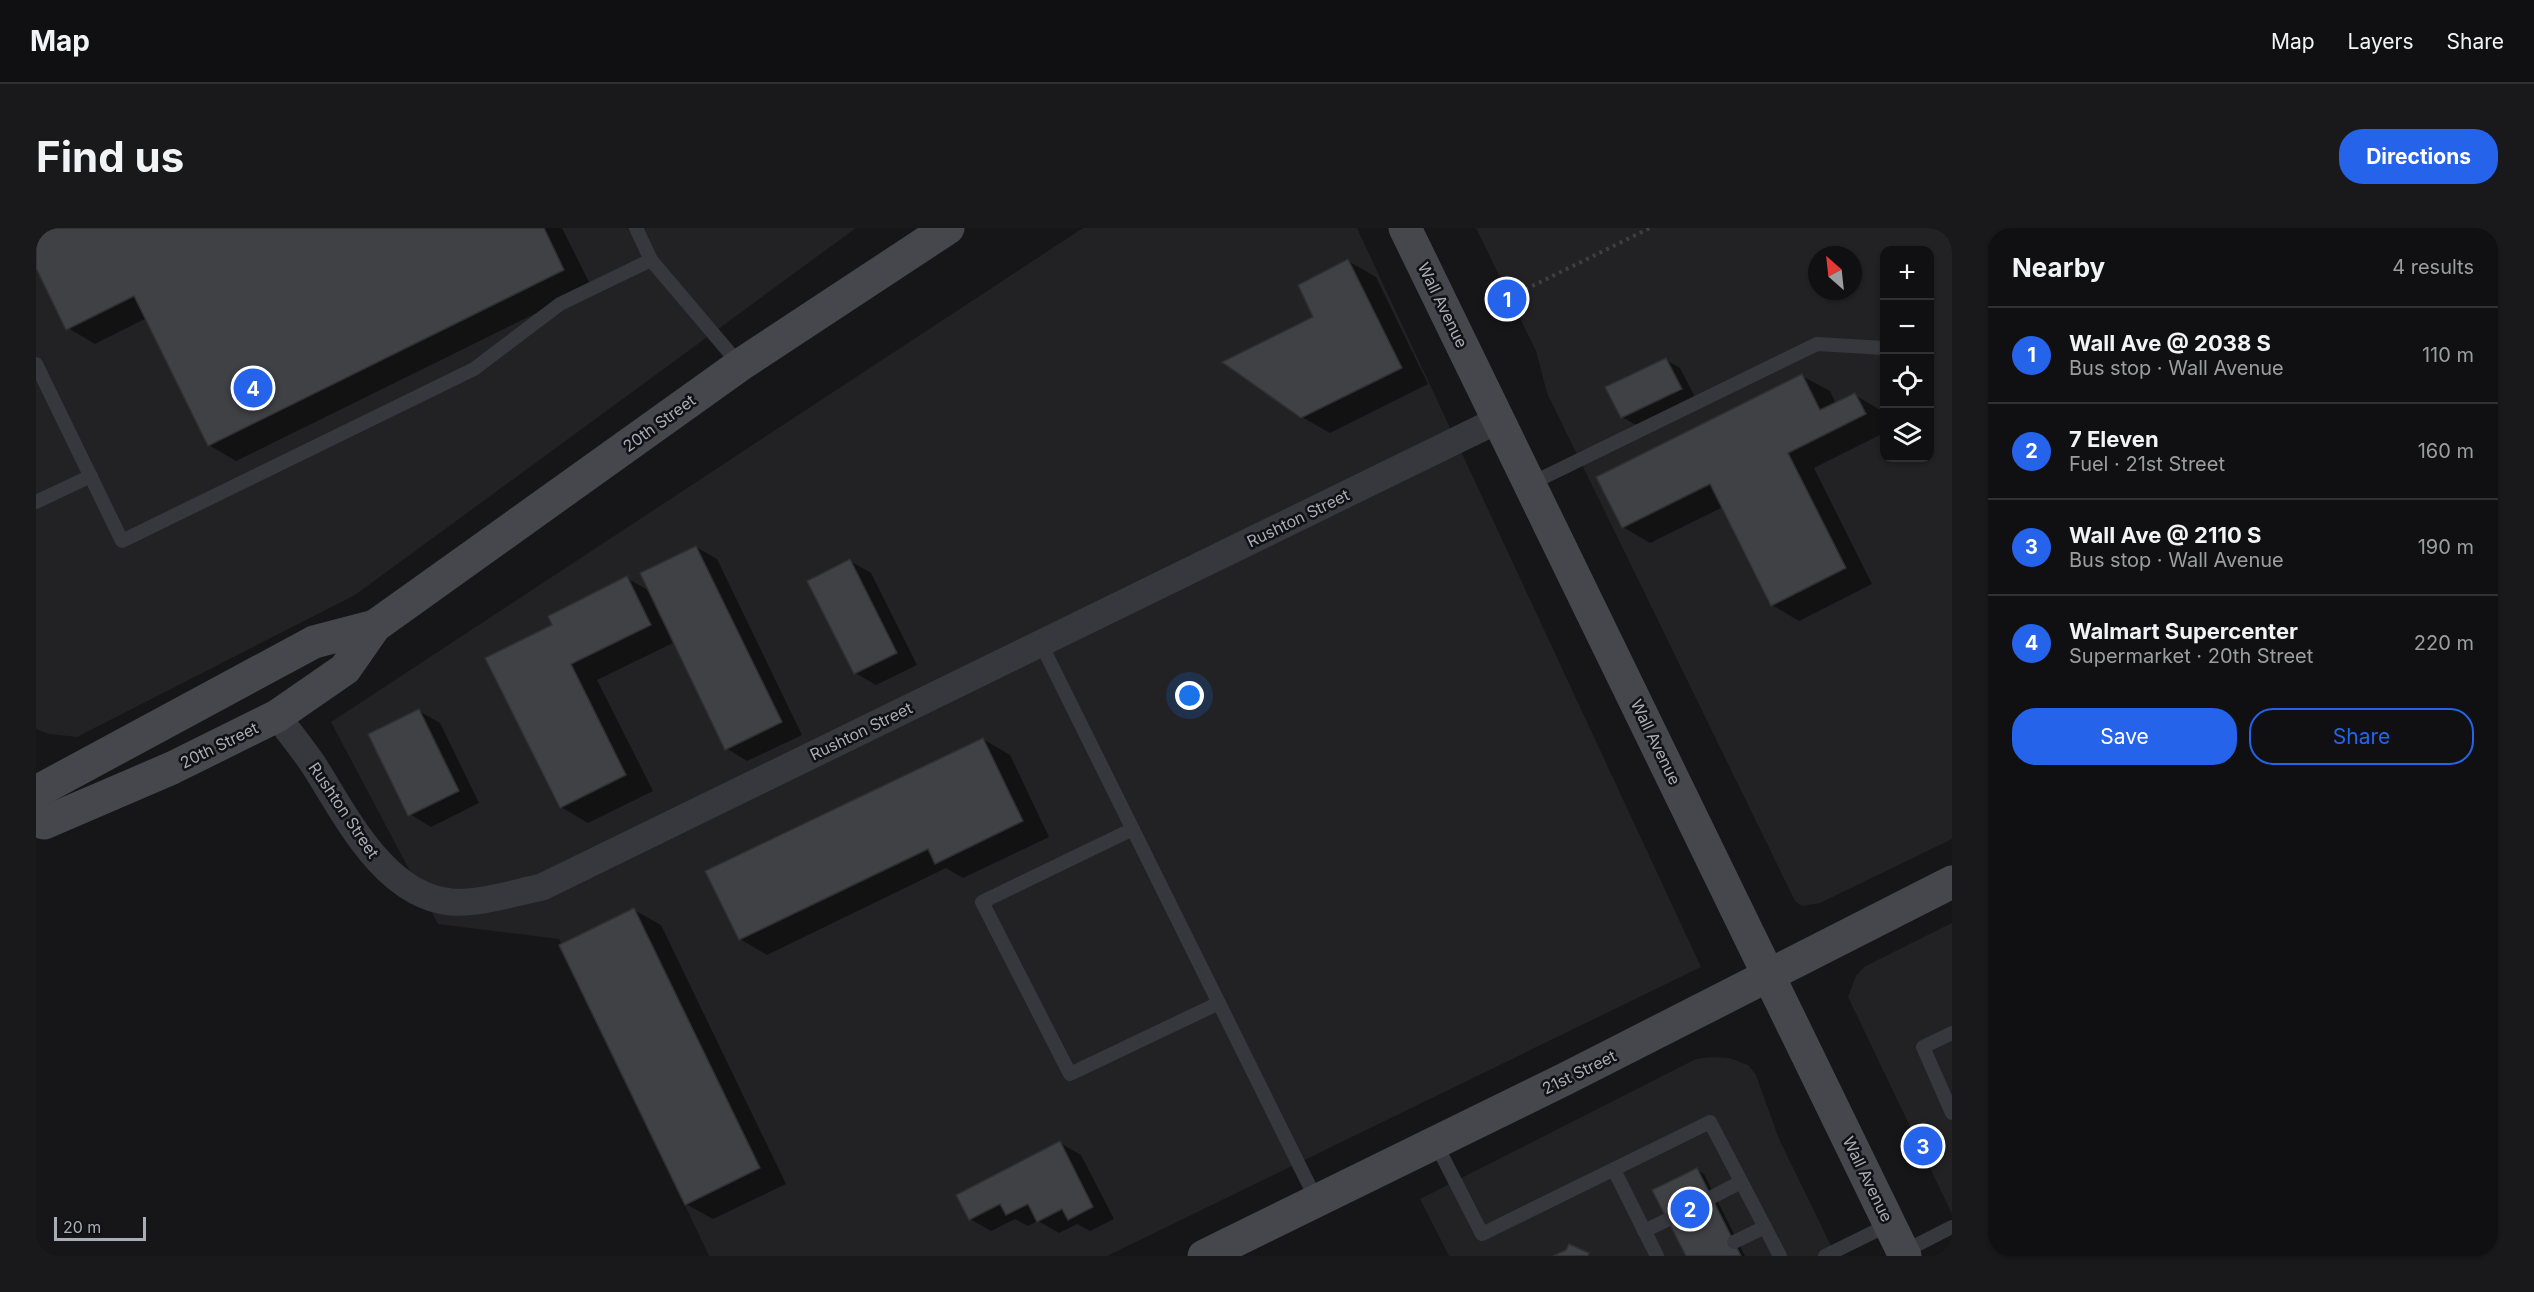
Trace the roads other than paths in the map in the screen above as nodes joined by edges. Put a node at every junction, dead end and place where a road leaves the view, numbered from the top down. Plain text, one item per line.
1 (636, 228) edge
2 (948, 228) edge
3 (1406, 228) edge
4 (651, 260) junction
5 (1880, 348) edge
6 (36, 364) edge
7 (740, 365) junction
8 (1498, 420) junction
9 (91, 476) junction
10 (1530, 483) junction
11 (36, 502) edge
12 (375, 626) junction
13 (1041, 644) junction
14 (277, 716) junction
15 (36, 792) edge
16 (36, 820) edge
17 (1133, 829) junction
18 (1949, 890) edge
19 (1770, 975) junction
20 (1219, 1003) junction
21 (1952, 1033) edge
22 (1952, 1113) edge
23 (1435, 1142) junction
24 (1614, 1170) junction
25 (1741, 1182) junction
26 (1712, 1197) dead end
27 (1317, 1201) junction
28 (1667, 1220) dead end
29 (1765, 1227) junction
30 (1952, 1227) edge
31 (1644, 1231) junction
32 (1734, 1242) dead end
33 (1899, 1244) edge
34 (1204, 1256) edge
35 (1657, 1256) edge
36 (1780, 1256) edge
37 (1825, 1256) edge

1 - 4 lane
2 - 7 main road, 20th Street
3 - 8 main road, Wall Avenue
4 - 7 lane
4 - 9 lane
5 - 10 lane
6 - 9 lane
7 - 12 main road, 20th Street
8 - 10 main road, Wall Avenue
8 - 13 street, Rushton Street
9 - 11 lane
10 - 19 main road, Wall Avenue
12 - 14 main road, 20th Street
12 - 15 main road, 20th Street
13 - 14 street, Rushton Street
13 - 17 lane
14 - 16 main road, 20th Street
17 - 20 lane
17 - 20 lane
18 - 19 main road, 21st Street
19 - 23 main road, 21st Street
19 - 33 main road, Wall Avenue
20 - 27 lane
21 - 22 lane
23 - 24 lane
23 - 27 main road, 21st Street
24 - 25 lane
24 - 31 lane
25 - 26 lane
25 - 29 lane
27 - 34 main road, 21st Street
28 - 31 lane
29 - 32 lane
29 - 36 lane
30 - 33 lane
31 - 35 lane
33 - 37 lane

